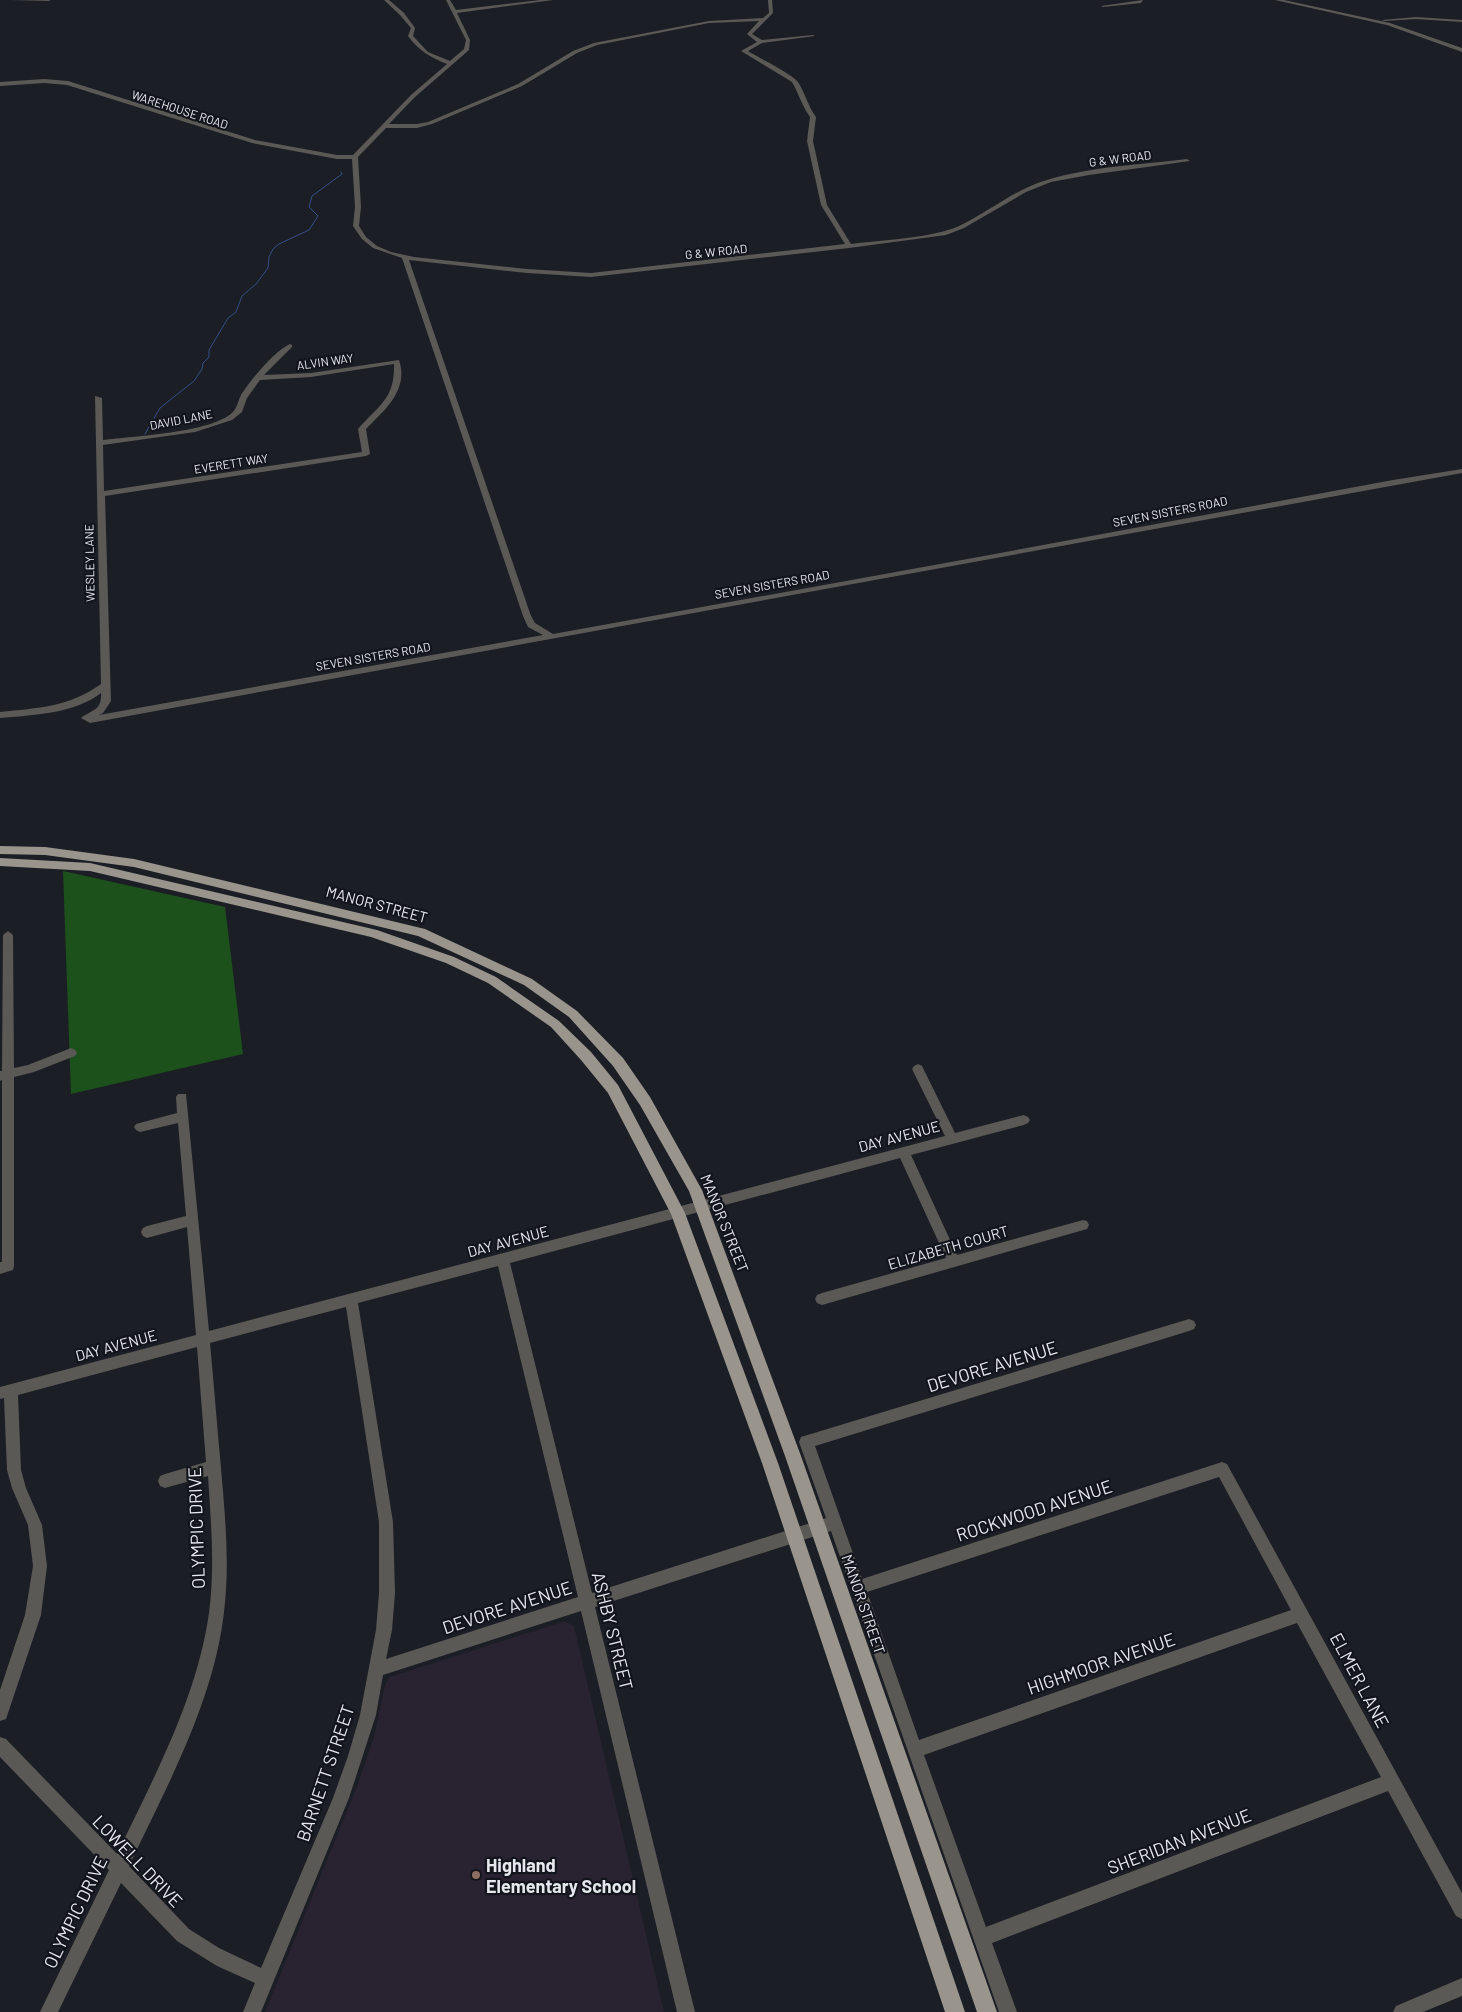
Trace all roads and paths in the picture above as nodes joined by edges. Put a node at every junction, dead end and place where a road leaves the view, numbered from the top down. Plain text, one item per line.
1 (12, 0) edge
2 (49, 0) edge
3 (386, 0) edge
4 (448, 0) edge
5 (551, 0) edge
6 (770, 0) edge
7 (1141, 0) edge
8 (1277, 0) edge
9 (1301, 0) edge
10 (1295, 4) junction
11 (1103, 6) dead end
12 (455, 12) junction
13 (764, 19) junction
14 (1379, 21) junction
15 (1462, 21) edge
16 (813, 36) dead end
17 (761, 42) junction
18 (1462, 50) edge
19 (449, 64) junction
20 (0, 84) edge
21 (386, 126) junction
22 (355, 157) junction
23 (1187, 161) dead end
24 (849, 246) junction
25 (405, 257) junction
26 (290, 346) dead end
27 (256, 378) junction
28 (98, 398) dead end
29 (100, 443) junction
30 (366, 454) joint
31 (1462, 471) edge
32 (101, 494) junction
33 (552, 637) junction
34 (104, 686) junction
35 (0, 715) edge
36 (86, 718) joint
37 (0, 850) edge
38 (0, 862) edge
39 (8, 935) dead end
40 (4, 992) edge
41 (71, 1053) dead end
42 (918, 1069) dead end
43 (4, 1075) edge
44 (182, 1097) dead end
45 (183, 1117) junction
46 (1024, 1120) dead end
47 (140, 1127) dead end
48 (952, 1139) junction
49 (904, 1152) junction
50 (4, 1166) edge
51 (702, 1207) junction
52 (678, 1213) junction
53 (193, 1220) junction
54 (1083, 1225) dead end
55 (147, 1232) dead end
56 (503, 1259) junction
57 (954, 1262) junction
58 (4, 1267) edge
59 (351, 1299) junction
60 (822, 1299) dead end
61 (1189, 1325) dead end
62 (204, 1339) junction
63 (6, 1392) edge
64 (214, 1467) junction
65 (1222, 1469) joint
66 (165, 1481) dead end
67 (835, 1522) junction
68 (818, 1528) junction
69 (793, 1535) junction
70 (857, 1588) junction
71 (586, 1602) junction
72 (1302, 1614) junction
73 (378, 1669) junction
74 (0, 1713) edge
75 (0, 1744) edge
76 (914, 1750) junction
77 (1392, 1780) junction
78 (118, 1870) junction
79 (1462, 1910) edge
80 (981, 1938) junction
81 (266, 1979) junction
82 (1462, 1986) edge
83 (49, 2012) edge
84 (252, 2012) edge
85 (686, 2012) edge
86 (955, 2012) edge
87 (987, 2012) edge
88 (1008, 2012) edge
89 (1402, 2012) edge

1 - 2 street
3 - 19 street
4 - 12 street
5 - 12 street
6 - 13 street
7 - 11 street
8 - 10 street
9 - 10 street
10 - 14 street
12 - 19 street
13 - 17 street
13 - 21 street
14 - 15 street
14 - 18 street
16 - 17 street
17 - 24 street
19 - 21 street
20 - 22 street, WAREHOUSE ROAD
21 - 22 street
22 - 25 street, G & W ROAD
23 - 24 street, G & W ROAD
24 - 25 street, G & W ROAD
25 - 33 street
26 - 27 street, DAVID LANE
27 - 29 street, DAVID LANE
27 - 30 street, ALVIN WAY
28 - 29 street, WESLEY LANE
29 - 32 street, WESLEY LANE
30 - 32 street, EVERETT WAY
31 - 33 street, SEVEN SISTERS ROAD
32 - 34 street, WESLEY LANE
33 - 36 street, SEVEN SISTERS ROAD
34 - 35 street
34 - 36 street, WESLEY LANE
37 - 51 main road, MANOR STREET
38 - 52 main road, MANOR STREET
39 - 40 street
40 - 43 street
41 - 43 street
42 - 48 street
43 - 50 street
44 - 45 street, OLYMPIC DRIVE
45 - 47 street
45 - 53 street, OLYMPIC DRIVE
46 - 48 street, DAY AVENUE
48 - 49 street, DAY AVENUE
49 - 51 street, DAY AVENUE
49 - 57 street
50 - 58 street
51 - 52 street, DAY AVENUE
51 - 68 main road, MANOR STREET
52 - 56 street, DAY AVENUE
52 - 69 main road, MANOR STREET
53 - 55 street
53 - 62 street, OLYMPIC DRIVE
54 - 57 street, ELIZABETH COURT
56 - 59 street, DAY AVENUE
56 - 71 street, ASHBY STREET
57 - 60 street, ELIZABETH COURT
59 - 62 street, DAY AVENUE
59 - 73 street, BARNETT STREET
61 - 67 street, DEVORE AVENUE
62 - 63 street, DAY AVENUE
62 - 64 street, OLYMPIC DRIVE
63 - 74 street
64 - 66 street
64 - 78 street, OLYMPIC DRIVE
65 - 70 street, ROCKWOOD AVENUE
65 - 72 street, ELMER LANE
67 - 68 street, DEVORE AVENUE
67 - 70 street
68 - 69 street, DEVORE AVENUE
68 - 87 main road, MANOR STREET
69 - 71 street, DEVORE AVENUE
69 - 86 main road, MANOR STREET
70 - 76 street
71 - 73 street, DEVORE AVENUE
71 - 85 street, ASHBY STREET
72 - 76 street, HIGHMOOR AVENUE
72 - 77 street, ELMER LANE
73 - 81 street, BARNETT STREET
75 - 78 street, LOWELL DRIVE
76 - 80 street
77 - 79 street, ELMER LANE
77 - 80 street, SHERIDAN AVENUE
78 - 81 street, LOWELL DRIVE
78 - 83 street, OLYMPIC DRIVE
80 - 88 street
81 - 84 street, BARNETT STREET
82 - 89 street

